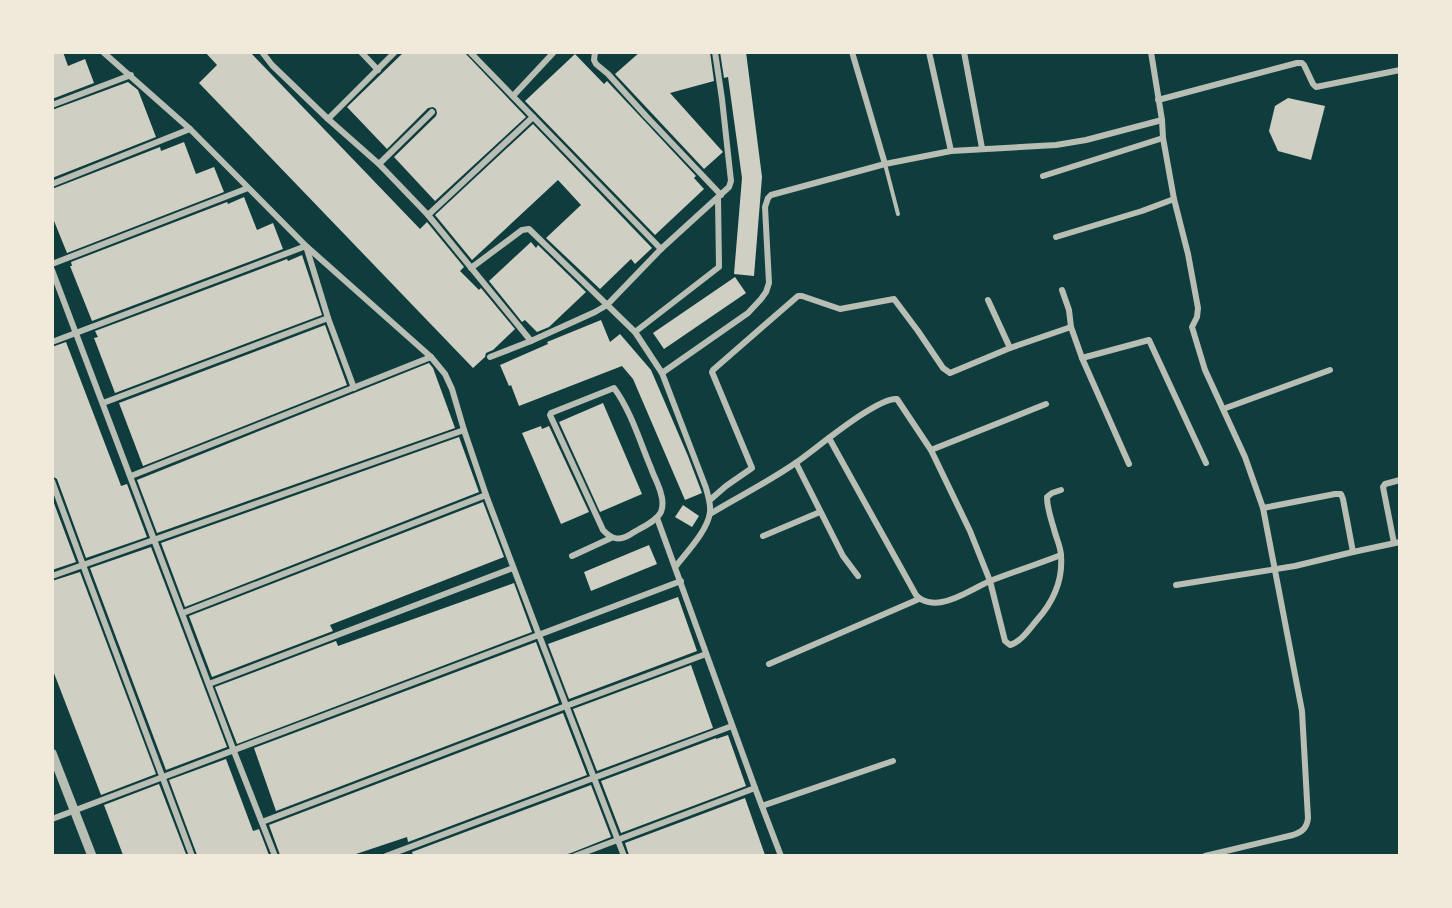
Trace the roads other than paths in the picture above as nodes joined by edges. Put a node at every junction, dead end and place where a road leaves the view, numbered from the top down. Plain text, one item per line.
1 (103, 52) edge
2 (262, 52) edge
3 (361, 52) edge
4 (395, 52) edge
5 (470, 52) edge
6 (554, 52) edge
7 (595, 52) edge
8 (715, 52) edge
9 (852, 52) edge
10 (928, 52) edge
11 (964, 52) edge
12 (1151, 52) edge
13 (378, 70) junction
14 (1400, 70) edge
15 (131, 75) junction
16 (513, 96) junction
17 (1158, 100) junction
18 (52, 105) edge
19 (432, 112) dead end
20 (534, 117) junction
21 (328, 119) junction
22 (1162, 120) junction
23 (190, 129) junction
24 (1163, 138) junction
25 (982, 148) junction
26 (951, 151) junction
27 (380, 164) junction
28 (885, 164) junction
29 (1043, 176) dead end
30 (52, 184) edge
31 (248, 188) junction
32 (720, 196) junction
33 (1174, 199) junction
34 (898, 214) dead end
35 (428, 216) junction
36 (1056, 237) dead end
37 (306, 246) junction
38 (661, 249) junction
39 (52, 264) edge
40 (471, 268) junction
41 (52, 270) edge
42 (1062, 290) dead end
43 (988, 300) dead end
44 (607, 305) junction
45 (328, 318) junction
46 (1071, 327) junction
47 (635, 332) junction
48 (77, 333) junction
49 (52, 342) edge
50 (531, 342) junction
51 (1010, 348) junction
52 (431, 357) junction
53 (490, 357) dead end
54 (1082, 358) junction
55 (1330, 370) dead end
56 (662, 373) junction
57 (354, 388) junction
58 (103, 403) junction
59 (1046, 404) dead end
60 (1223, 410) junction
61 (464, 430) junction
62 (829, 438) junction
63 (931, 450) junction
64 (796, 463) junction
65 (1206, 463) dead end
66 (1129, 464) dead end
67 (131, 476) junction
68 (1400, 480) edge
69 (52, 481) edge
70 (1061, 490) dead end
71 (486, 495) junction
72 (710, 500) junction
73 (1263, 508) junction
74 (820, 512) junction
75 (710, 514) junction
76 (657, 518) junction
77 (763, 536) dead end
78 (611, 538) junction
79 (155, 540) junction
80 (1397, 543) edge
81 (1353, 552) junction
82 (1061, 555) junction
83 (572, 556) dead end
84 (83, 566) junction
85 (676, 566) junction
86 (513, 568) junction
87 (1275, 570) junction
88 (52, 576) edge
89 (858, 576) dead end
90 (681, 581) junction
91 (990, 581) junction
92 (1176, 585) dead end
93 (919, 599) junction
94 (183, 613) junction
95 (539, 635) junction
96 (706, 654) junction
97 (769, 664) dead end
98 (209, 684) junction
99 (566, 706) junction
100 (732, 726) junction
101 (234, 750) junction
102 (52, 753) edge
103 (893, 761) dead end
104 (162, 777) junction
105 (594, 777) junction
106 (755, 788) junction
107 (762, 806) junction
108 (74, 810) junction
109 (52, 819) edge
110 (262, 822) junction
111 (618, 839) junction
112 (1225, 853) edge
113 (92, 855) edge
114 (192, 855) edge
115 (275, 855) edge
116 (386, 855) edge
117 (575, 855) edge
118 (624, 855) edge
119 (781, 855) edge
120 (1205, 855) edge

1 - 15 street
2 - 21 street
3 - 13 street
4 - 13 street
5 - 16 street
6 - 16 street
7 - 32 street
8 - 32 street
9 - 28 street
10 - 26 street
11 - 25 street
12 - 17 street
13 - 21 street
14 - 17 street
15 - 18 street
15 - 23 street
16 - 20 street
17 - 22 street
19 - 27 street
20 - 35 street
20 - 38 street
21 - 27 street
22 - 24 street
22 - 25 street
23 - 30 street
23 - 31 street
24 - 29 street
24 - 33 street
25 - 26 street
26 - 28 street
27 - 35 street
28 - 34 lane
28 - 56 street
31 - 37 street
31 - 39 street
32 - 38 street
32 - 47 street
33 - 36 street
33 - 60 street
35 - 40 street
37 - 45 street
37 - 48 street
37 - 52 street
38 - 44 street
40 - 44 street
40 - 50 street
41 - 48 street
42 - 46 street
43 - 51 street
44 - 47 street
44 - 50 street
45 - 57 street
45 - 58 street
46 - 51 street
46 - 54 street
47 - 56 street
48 - 49 street
48 - 58 street
50 - 53 street
51 - 72 street
52 - 57 street
52 - 61 street
54 - 65 street
54 - 66 street
55 - 60 street
56 - 72 street
57 - 67 street
58 - 67 street
59 - 63 street
60 - 73 street
61 - 71 street
61 - 79 street
62 - 63 street
62 - 64 street
62 - 93 street
63 - 91 street
64 - 74 street
64 - 75 street
67 - 79 street
68 - 80 street
69 - 84 street
70 - 82 street
71 - 86 street
71 - 94 street
72 - 75 street
73 - 81 street
73 - 87 street
74 - 77 street
74 - 89 street
75 - 85 street
76 - 78 street
76 - 78 street
76 - 85 street
78 - 83 street
79 - 84 street
79 - 94 street
80 - 81 street
81 - 87 street
82 - 91 street
82 - 91 street
84 - 88 street
84 - 104 street
85 - 90 street
86 - 95 street
86 - 98 street
87 - 92 street
87 - 112 street
90 - 95 street
90 - 96 street
91 - 93 street
93 - 97 street
94 - 98 street
95 - 99 street
95 - 101 street
96 - 99 street
96 - 100 street
98 - 101 street
99 - 105 street
99 - 110 street
100 - 105 street
100 - 106 street
101 - 104 street
101 - 110 street
102 - 108 street
103 - 107 street
104 - 108 street
104 - 114 street
105 - 111 street
105 - 116 street
106 - 107 street
106 - 111 street
107 - 119 street
108 - 109 street
108 - 113 street
110 - 115 street
111 - 117 street
111 - 118 street
112 - 120 street

